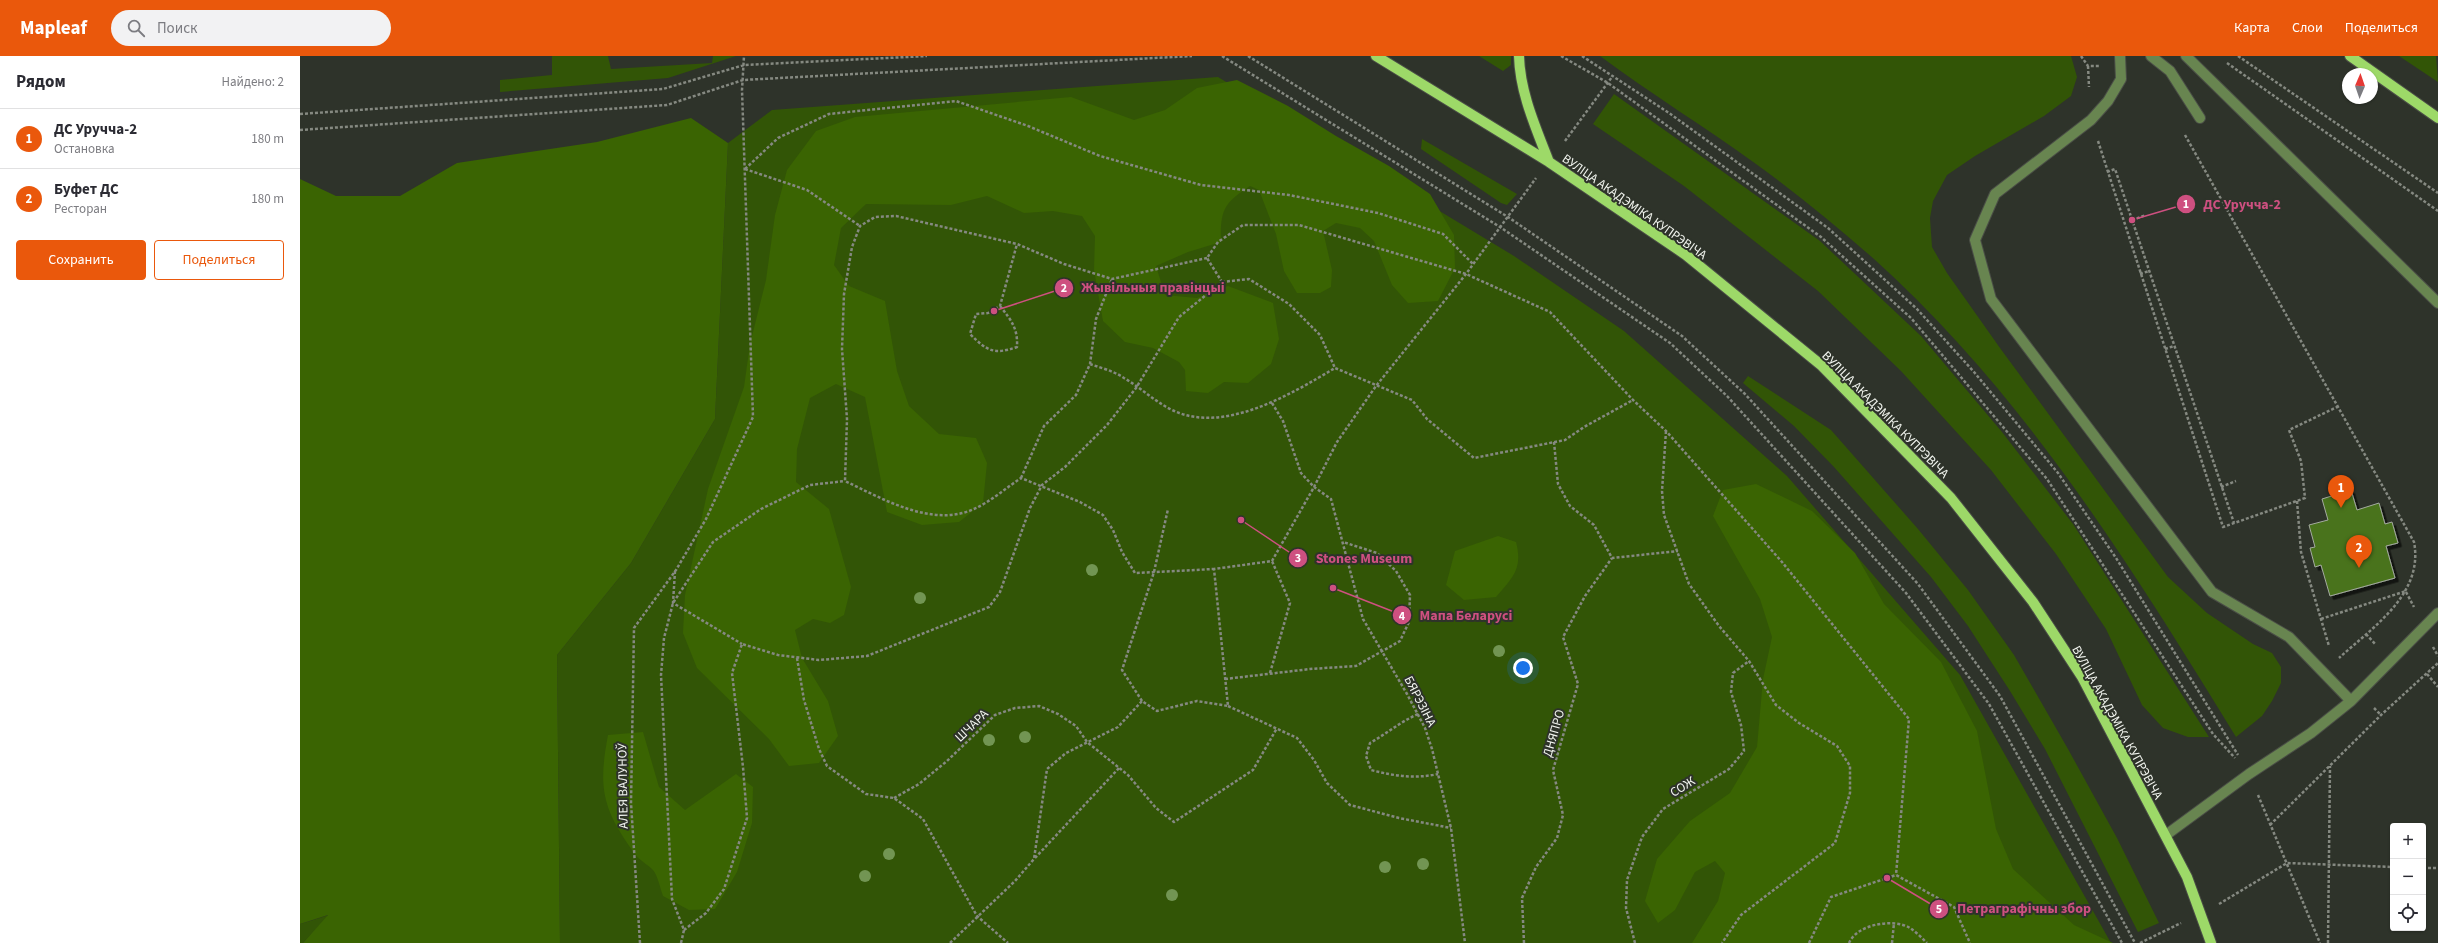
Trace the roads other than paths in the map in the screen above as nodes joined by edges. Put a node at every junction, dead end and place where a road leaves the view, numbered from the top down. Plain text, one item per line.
1 (1376, 56) edge
2 (1519, 56) edge
3 (2120, 56) edge
4 (2151, 56) edge
5 (2186, 56) edge
6 (2350, 56) edge
7 (2200, 118) dead end
8 (2438, 118) edge
9 (1549, 162) junction
10 (2438, 303) edge
11 (2438, 613) edge
12 (2351, 701) junction
13 (2166, 835) junction
14 (2211, 943) edge

1 - 9 main road, ВУЛІЦА АКАДЭМІКА КУПРЭВІЧА
2 - 9 main road
3 - 12 lane
4 - 7 lane
5 - 10 lane
6 - 8 main road
9 - 13 main road, ВУЛІЦА АКАДЭМІКА КУПРЭВІЧА
11 - 12 lane
12 - 13 lane
13 - 14 main road, ВУЛІЦА АКАДЭМІКА КУПРЭВІЧА

